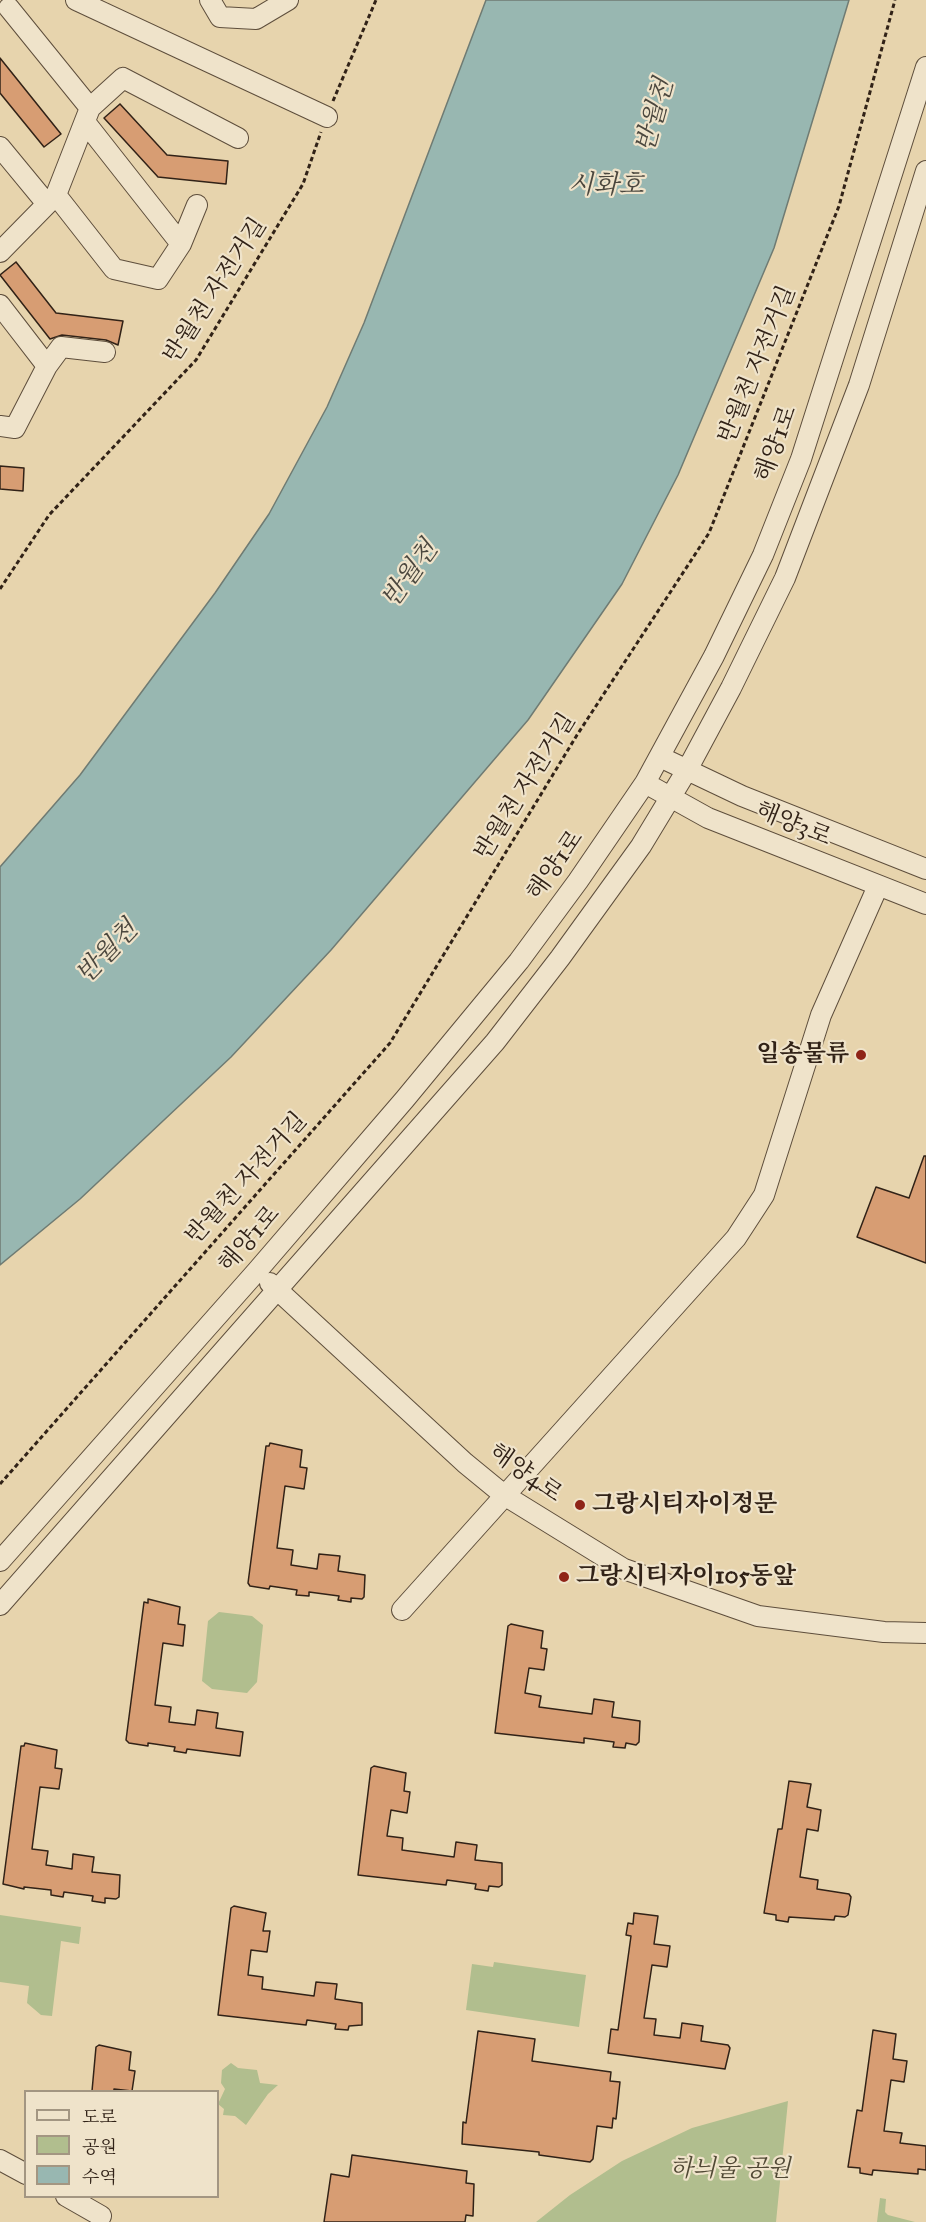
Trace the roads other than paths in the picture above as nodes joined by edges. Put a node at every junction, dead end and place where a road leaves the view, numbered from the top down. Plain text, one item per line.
1 (76, 0) edge
2 (210, 0) edge
3 (288, 0) edge
4 (9, 8) dead end
5 (926, 66) edge
6 (87, 115) junction
7 (327, 117) road end
8 (238, 138) dead end
9 (0, 147) edge
10 (926, 171) edge
11 (52, 200) junction
12 (197, 205) dead end
13 (3, 241) edge
14 (181, 244) junction
15 (0, 305) edge
16 (105, 352) dead end
17 (47, 366) junction
18 (0, 426) edge
19 (660, 757) junction
20 (687, 770) junction
21 (645, 783) junction
22 (670, 797) junction
23 (926, 869) edge
24 (878, 886) junction
25 (926, 904) edge
26 (257, 1271) junction
27 (278, 1290) junction
28 (504, 1495) junction
29 (0, 1561) edge
30 (0, 1605) edge
31 (402, 1610) dead end
32 (926, 1633) edge
33 (0, 2160) edge
34 (24, 2173) edge
35 (70, 2198) edge
36 (101, 2216) dead end

1 - 7 street
2 - 3 street
4 - 6 street
5 - 19 street, 해양1로
6 - 8 street
6 - 11 street
6 - 14 street
9 - 11 street
10 - 20 street
11 - 13 street
11 - 14 street
12 - 14 street
15 - 17 street
16 - 17 street
17 - 18 street
19 - 20 street, 해양3로
19 - 21 street, 해양1로
20 - 22 street
20 - 23 street, 해양3로
21 - 22 street, 해양3로
21 - 26 street, 해양1로
22 - 24 street, 해양3로
22 - 27 street
24 - 25 street, 해양3로
24 - 28 street
26 - 27 street, 해양4로
26 - 29 street, 해양1로
27 - 28 street, 해양4로
27 - 30 street
28 - 31 street
28 - 32 street, 해양4로
33 - 34 street
35 - 36 street

